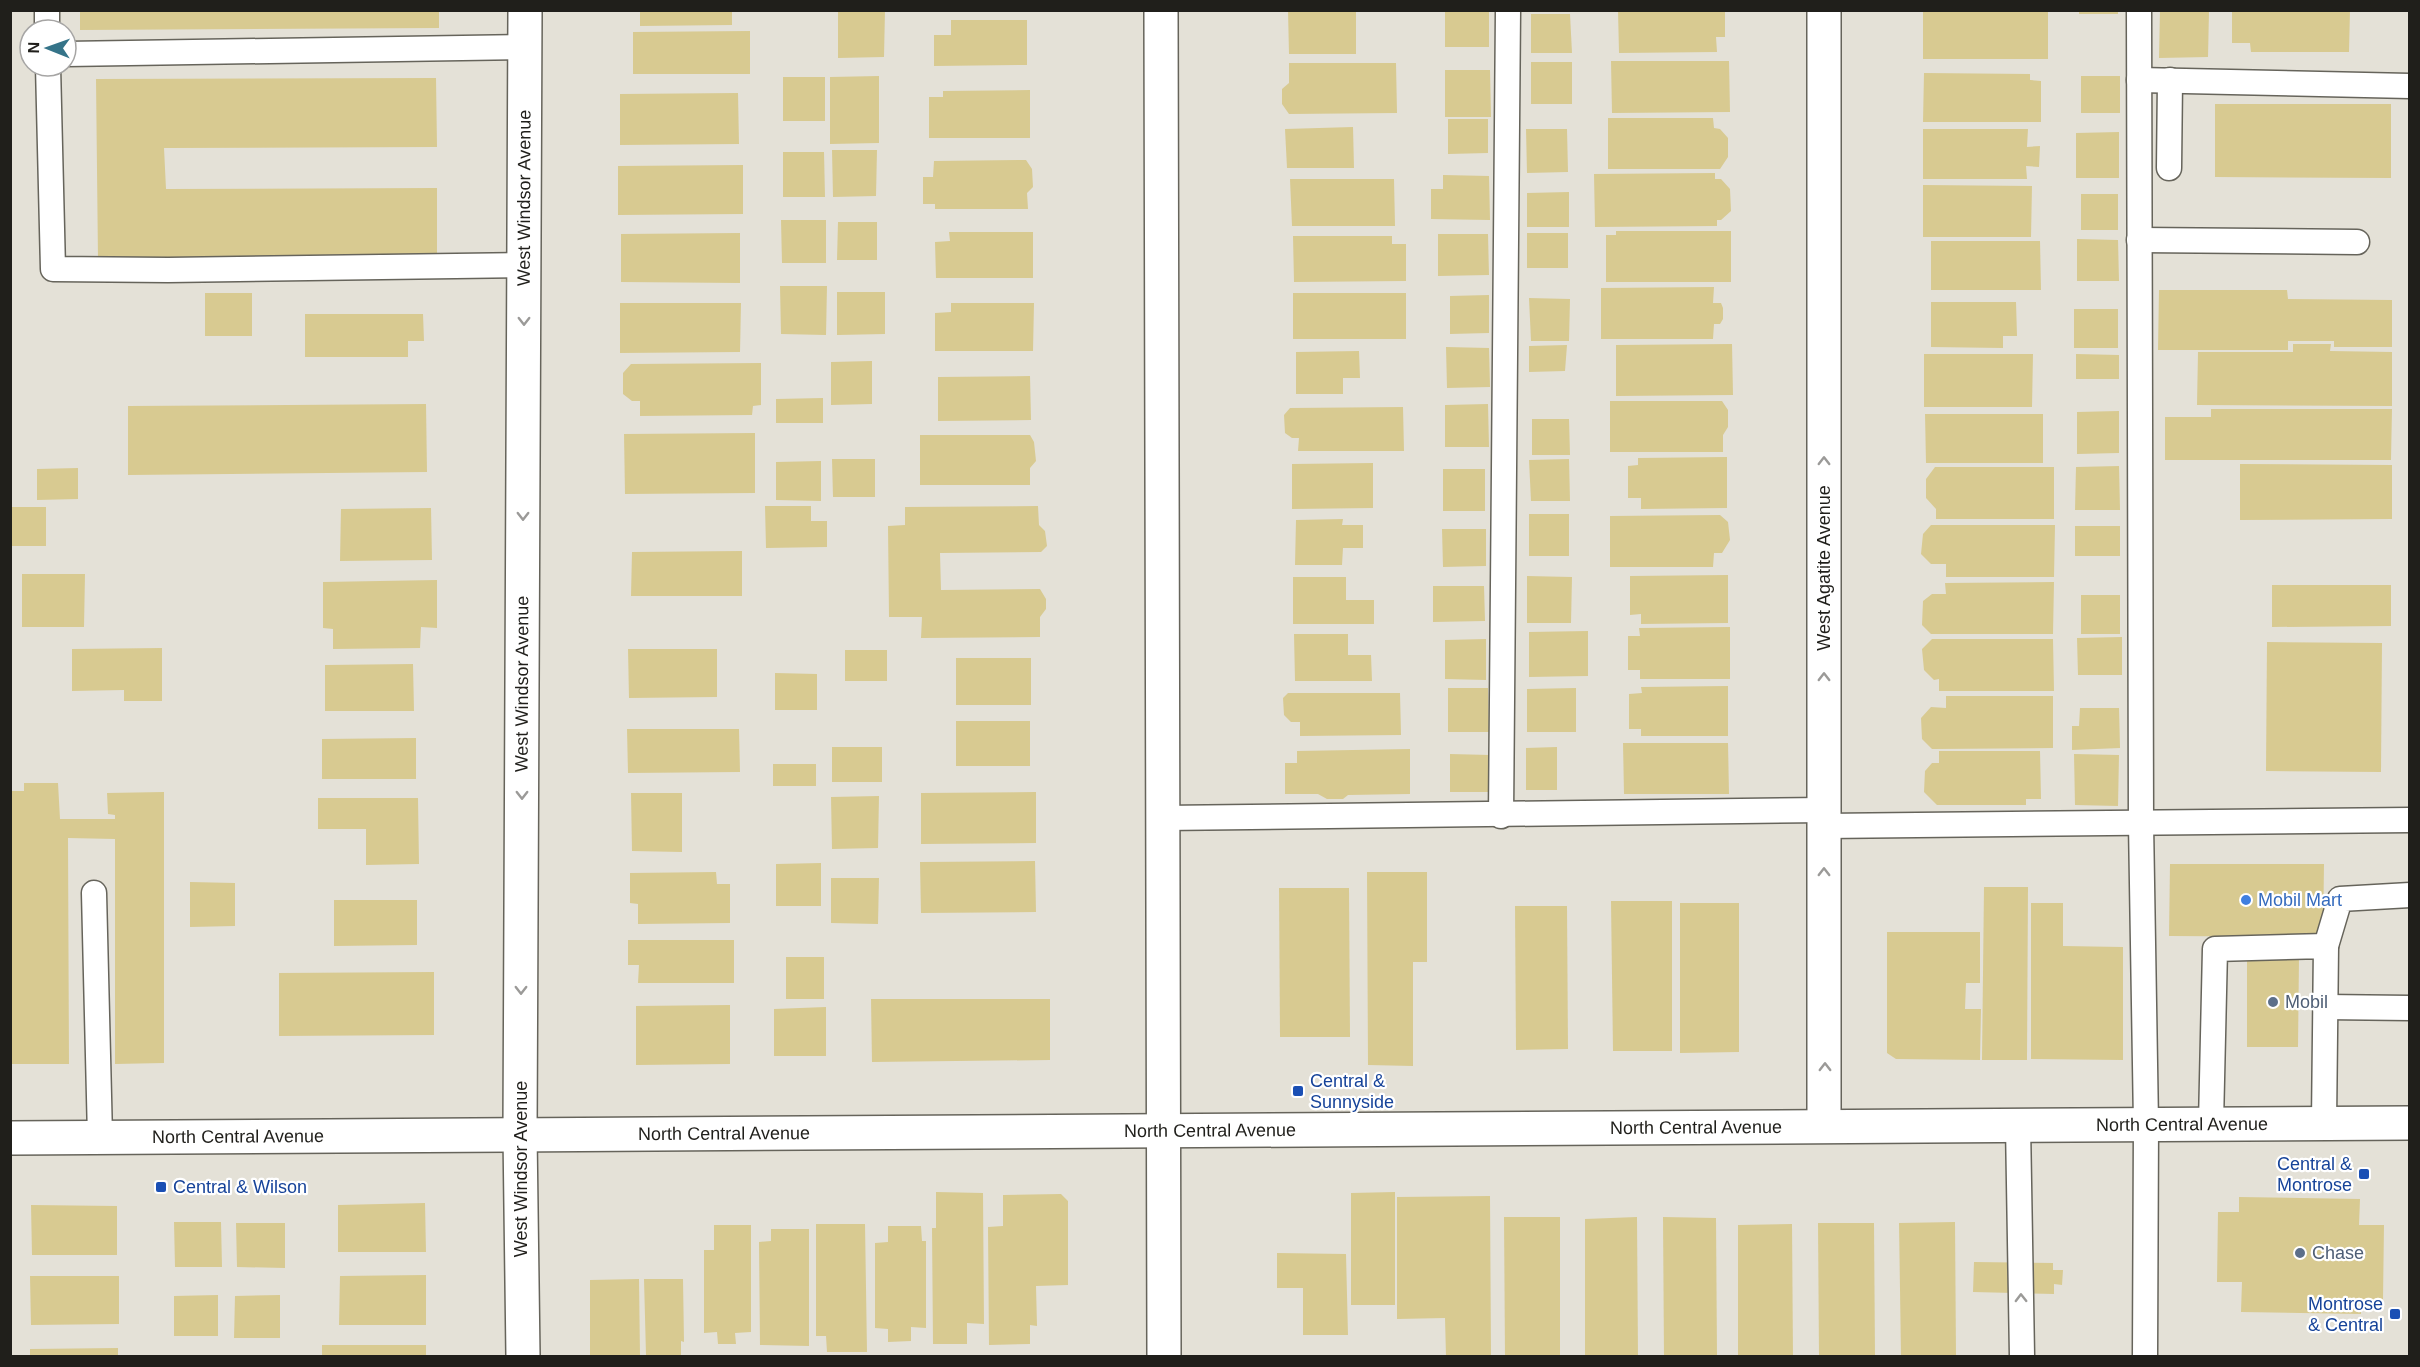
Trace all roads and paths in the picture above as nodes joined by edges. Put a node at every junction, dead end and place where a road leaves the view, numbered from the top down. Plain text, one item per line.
1 (525, 10) edge
2 (1161, 10) edge
3 (1508, 10) edge
4 (1824, 10) edge
5 (2139, 10) edge
6 (525, 47) junction
7 (78, 54) edge
8 (48, 78) edge
9 (2139, 80) junction
10 (2170, 80) junction
11 (2409, 86) edge
12 (2169, 168) dead end
13 (2139, 240) junction
14 (2356, 242) dead end
15 (524, 265) junction
16 (1501, 816) junction
17 (1163, 818) junction
18 (1824, 818) junction
19 (2409, 820) edge
20 (2140, 823) junction
21 (94, 892) dead end
22 (2409, 895) edge
23 (2326, 946) junction
24 (2325, 1007) junction
25 (2409, 1008) edge
26 (2211, 1123) junction
27 (2324, 1123) junction
28 (2409, 1123) edge
29 (2146, 1124) junction
30 (2018, 1125) junction
31 (1824, 1126) junction
32 (1163, 1130) junction
33 (520, 1134) junction
34 (100, 1137) junction
35 (10, 1138) edge
36 (523, 1356) edge
37 (1164, 1356) edge
38 (2022, 1356) edge
39 (2145, 1356) edge

1 - 6 street, West Windsor Avenue
2 - 17 street
3 - 16 lane
18 -> 4 street, West Agatite Avenue
5 - 9 lane
6 - 7 lane
6 - 15 street, West Windsor Avenue
8 - 15 lane
9 - 10 lane
9 - 13 lane
10 - 11 lane
10 - 12 lane
13 - 14 lane
13 - 20 lane
15 -> 33 street, West Windsor Avenue
16 - 17 lane
16 - 18 lane
17 - 32 street
18 - 20 lane
31 -> 18 street, West Agatite Avenue
19 - 20 lane
20 - 29 lane
21 - 34 lane
22 - 23 lane
23 - 24 lane
23 - 26 lane
24 - 25 lane
24 - 27 lane
26 - 27 street, North Central Avenue
26 - 29 street, North Central Avenue
27 - 28 street, North Central Avenue
29 - 30 street, North Central Avenue
29 - 39 lane
30 - 31 street, North Central Avenue
38 -> 30 lane
31 - 32 street, North Central Avenue
32 - 33 street, North Central Avenue
32 - 37 street
33 - 34 street, North Central Avenue
33 - 36 street, West Windsor Avenue
34 - 35 street, North Central Avenue

